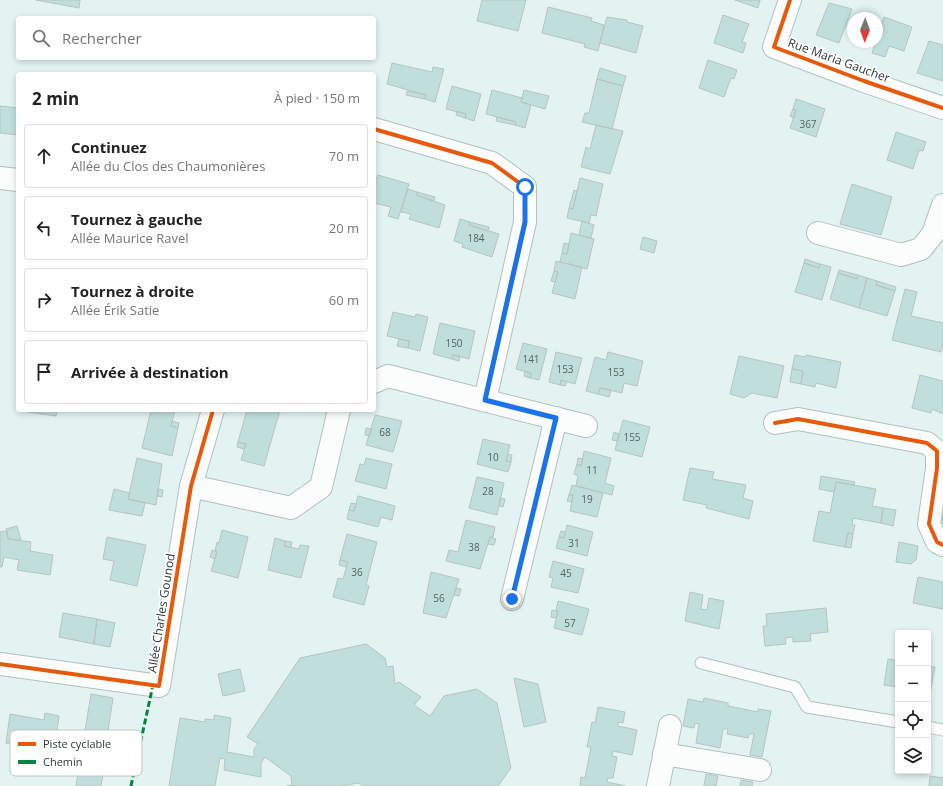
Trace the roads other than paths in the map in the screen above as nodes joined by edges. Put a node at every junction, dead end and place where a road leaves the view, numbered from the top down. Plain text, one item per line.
1 (790, 0) edge
2 (943, 108) edge
3 (376, 130) edge
4 (0, 178) edge
5 (16, 180) edge
6 (943, 205) edge
7 (818, 233) dead end
8 (376, 381) edge
9 (485, 400) junction
10 (212, 412) edge
11 (339, 412) edge
12 (556, 418) junction
13 (775, 423) dead end
14 (586, 426) dead end
15 (191, 486) junction
16 (943, 545) edge
17 (512, 599) dead end
18 (701, 663) dead end
19 (0, 664) edge
20 (895, 722) edge
21 (670, 726) dead end
22 (931, 728) edge
23 (943, 730) edge
24 (664, 754) junction
25 (760, 770) dead end
26 (658, 786) edge

1 - 2 street, Rue Maria Gaucher
3 - 9 street
4 - 5 street
6 - 7 street
8 - 9 street
9 - 12 street
10 - 15 street, Allée Charles Gounod
11 - 15 street
12 - 14 street
12 - 17 street
13 - 16 street
15 - 19 street, Allée Charles Gounod
18 - 20 lane
21 - 24 street
22 - 23 lane
24 - 25 street
24 - 26 street

